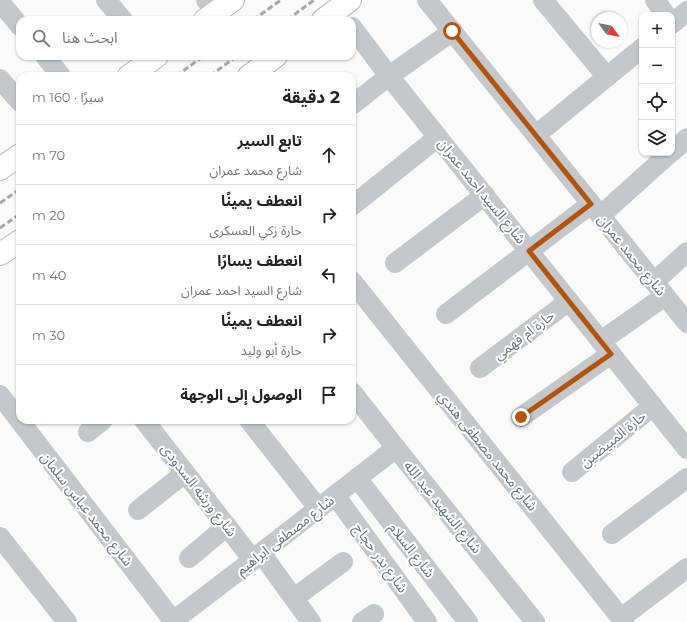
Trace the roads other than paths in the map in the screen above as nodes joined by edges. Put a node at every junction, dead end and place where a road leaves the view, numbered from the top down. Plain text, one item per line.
1 (106, 0) edge
2 (427, 0) edge
3 (543, 0) edge
4 (655, 0) edge
5 (0, 2) edge
6 (664, 12) edge
7 (687, 12) edge
8 (120, 16) edge
9 (16, 21) edge
10 (675, 21) edge
11 (452, 31) junction
12 (356, 32) edge
13 (639, 50) edge
14 (48, 60) edge
15 (151, 60) edge
16 (271, 60) edge
17 (58, 72) edge
18 (135, 72) edge
19 (254, 72) edge
20 (389, 76) junction
21 (606, 77) junction
22 (0, 79) edge
23 (16, 97) edge
24 (356, 102) edge
25 (536, 135) junction
26 (438, 137) junction
27 (687, 138) edge
28 (675, 148) edge
29 (666, 156) edge
30 (16, 158) edge
31 (0, 169) edge
32 (484, 195) junction
33 (356, 203) edge
34 (596, 209) junction
35 (529, 251) junction
36 (687, 252) edge
37 (395, 263) dead end
38 (356, 285) edge
39 (660, 289) junction
40 (569, 301) junction
41 (446, 314) dead end
42 (687, 323) edge
43 (606, 347) junction
44 (480, 368) dead end
45 (0, 395) edge
46 (356, 397) edge
47 (653, 406) junction
48 (16, 416) edge
49 (521, 417) dead end
50 (22, 424) edge
51 (147, 424) edge
52 (252, 424) edge
53 (396, 448) junction
54 (687, 449) edge
55 (572, 472) dead end
56 (185, 473) junction
57 (357, 478) junction
58 (687, 478) edge
59 (335, 495) junction
60 (318, 508) junction
61 (138, 510) dead end
62 (227, 526) junction
63 (612, 534) dead end
64 (0, 537) edge
65 (257, 556) junction
66 (189, 558) dead end
67 (343, 562) dead end
68 (687, 568) edge
69 (294, 598) junction
70 (57, 619) edge
71 (622, 620) edge
72 (174, 621) edge
73 (311, 622) edge
74 (427, 622) edge
75 (468, 622) edge
76 (535, 622) edge

1 - 8 street
2 - 11 street, شارع محمد عمران
3 - 21 street
4 - 6 street
5 - 9 street
7 - 10 street
11 - 20 street
11 - 25 street, شارع محمد عمران
12 - 20 street, شارع السيد احمد عمران
13 - 21 street
14 - 17 street
15 - 18 street
16 - 19 street
20 - 24 street
20 - 26 street, شارع السيد احمد عمران
21 - 25 street
22 - 23 street
25 - 34 street, شارع محمد عمران
26 - 32 street, شارع السيد احمد عمران
26 - 33 street
27 - 28 street
29 - 34 street
30 - 31 street
32 - 35 street, شارع السيد احمد عمران
32 - 37 street
34 - 35 street
34 - 39 street, شارع محمد عمران
35 - 40 street, شارع السيد احمد عمران
35 - 41 street
36 - 39 street
38 - 71 street, شارع محمد مصطفى هندي
39 - 42 street, شارع محمد عمران
39 - 43 street
40 - 43 street, شارع السيد احمد عمران
40 - 44 street, حارة ام فهمي
43 - 47 street, شارع السيد احمد عمران
43 - 49 street
45 - 48 street, شارع محمد عباس سلمان
46 - 53 street, شارع الشهيد عبد الله
47 - 54 street, شارع السيد احمد عمران
47 - 55 street, حارة المبيضين
50 - 72 street, شارع محمد عباس سلمان
51 - 56 street, شارع ورشه السدودى
52 - 60 street
53 - 57 street, شارع مصطفى ابراهيم
53 - 76 street, شارع الشهيد عبد الله
56 - 61 street
56 - 62 street, شارع ورشه السدودى
57 - 59 street, شارع مصطفى ابراهيم
57 - 75 street, شارع السلام
58 - 63 street
59 - 60 street, شارع مصطفى ابراهيم
59 - 74 street, شارع بدر حجاج
60 - 65 street, شارع مصطفى ابراهيم
62 - 65 street, شارع ورشه السدودى
62 - 66 street
64 - 70 street
65 - 69 street, شارع ورشه السدودى
65 - 72 street, شارع مصطفى ابراهيم
67 - 69 street
68 - 71 street
69 - 73 street, شارع ورشه السدودى

